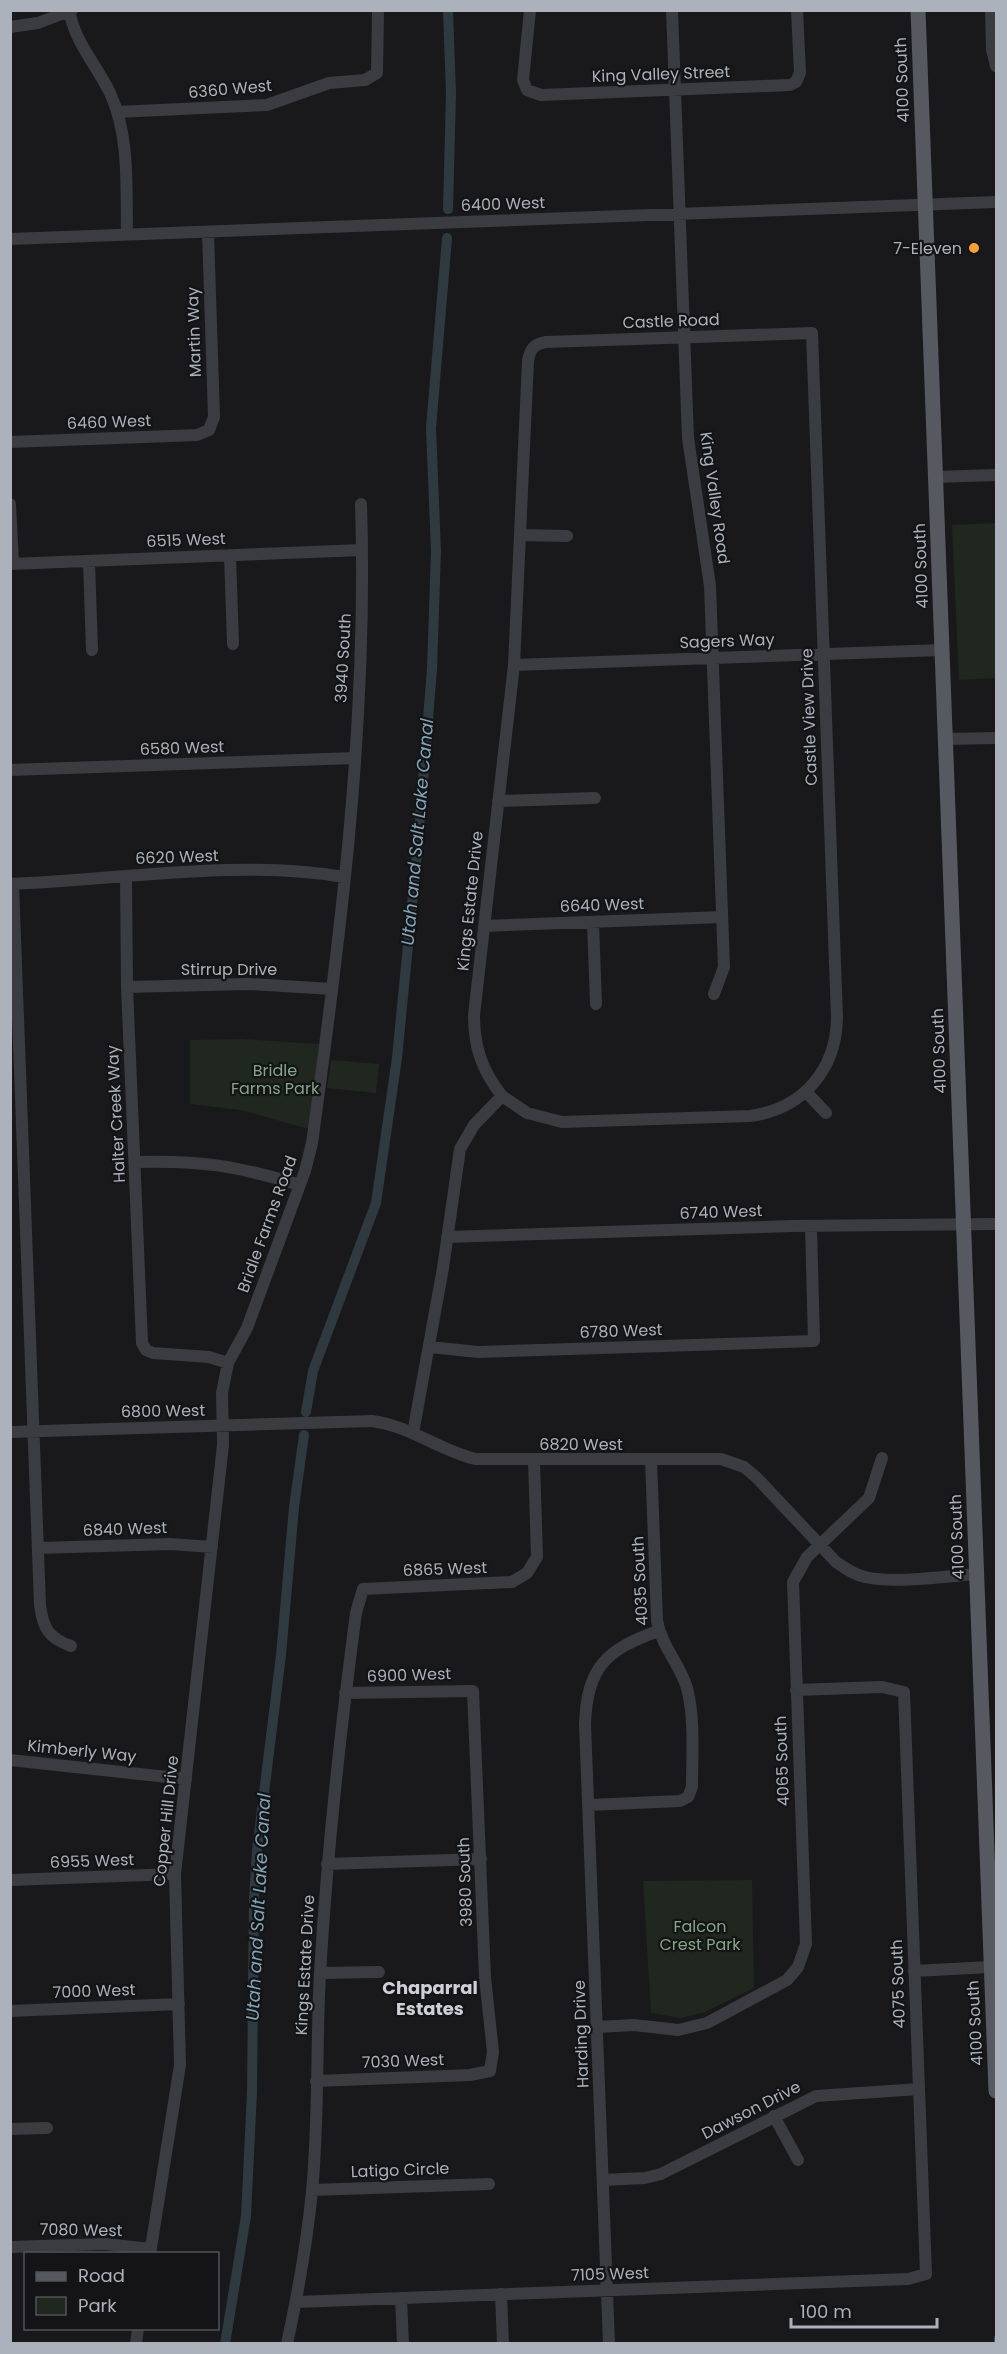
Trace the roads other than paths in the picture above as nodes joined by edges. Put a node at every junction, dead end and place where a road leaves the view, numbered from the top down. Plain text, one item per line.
1 (378, 10) edge
2 (530, 10) edge
3 (672, 10) edge
4 (797, 10) edge
5 (918, 10) edge
6 (991, 10) edge
7 (70, 11) edge
8 (10, 27) edge
9 (996, 66) edge
10 (675, 90) junction
11 (117, 112) junction
12 (996, 202) edge
13 (925, 206) junction
14 (680, 214) junction
15 (208, 232) junction
16 (127, 235) junction
17 (10, 239) edge
18 (812, 333) joint
19 (685, 337) junction
20 (532, 347) joint
21 (209, 430) joint
22 (10, 442) edge
23 (996, 475) edge
24 (935, 477) junction
25 (10, 504) edge
26 (361, 504) dead end
27 (520, 535) junction
28 (567, 536) dead end
29 (362, 550) junction
30 (230, 555) junction
31 (88, 561) junction
32 (11, 563) edge
33 (233, 644) dead end
34 (92, 650) dead end
35 (942, 650) junction
36 (823, 654) junction
37 (712, 658) junction
38 (514, 665) junction
39 (996, 738) edge
40 (945, 740) junction
41 (355, 758) junction
42 (10, 770) edge
43 (595, 798) dead end
44 (498, 801) junction
45 (352, 813) joint
46 (126, 876) junction
47 (344, 878) junction
48 (12, 884) edge
49 (722, 917) junction
50 (593, 922) junction
51 (484, 926) junction
52 (127, 987) junction
53 (332, 989) junction
54 (714, 994) dead end
55 (14, 1002) edge
56 (596, 1004) dead end
57 (806, 1092) junction
58 (502, 1096) junction
59 (826, 1113) dead end
60 (135, 1162) junction
61 (300, 1185) junction
62 (963, 1224) junction
63 (996, 1224) edge
64 (811, 1227) junction
65 (447, 1237) junction
66 (430, 1347) junction
67 (228, 1363) junction
68 (316, 1423) joint
69 (223, 1426) junction
70 (33, 1431) junction
71 (10, 1432) edge
72 (413, 1433) junction
73 (882, 1458) dead end
74 (534, 1460) junction
75 (651, 1460) junction
76 (820, 1545) junction
77 (39, 1548) junction
78 (212, 1548) junction
79 (977, 1574) junction
80 (363, 1589) joint
81 (658, 1631) junction
82 (71, 1646) dead end
83 (796, 1690) junction
84 (473, 1691) joint
85 (345, 1693) junction
86 (10, 1760) edge
87 (186, 1779) junction
88 (589, 1805) junction
89 (481, 1859) junction
90 (327, 1864) junction
91 (175, 1874) junction
92 (10, 1880) edge
93 (990, 1967) junction
94 (914, 1971) junction
95 (379, 1972) dead end
96 (321, 1973) junction
97 (179, 2004) junction
98 (10, 2011) edge
99 (597, 2027) junction
100 (490, 2071) joint
101 (316, 2081) junction
102 (919, 2089) junction
103 (996, 2091) edge
104 (774, 2115) junction
105 (47, 2128) dead end
106 (10, 2129) edge
107 (798, 2160) dead end
108 (603, 2180) junction
109 (489, 2184) dead end
110 (312, 2190) junction
111 (10, 2247) edge
112 (151, 2251) edge
113 (926, 2274) joint
114 (608, 2291) junction
115 (501, 2294) junction
116 (401, 2298) junction
117 (296, 2302) junction
118 (287, 2343) edge
119 (403, 2343) edge
120 (503, 2343) edge
121 (609, 2343) edge

1 - 11 street, 6360 West
2 - 10 street, King Valley Street
3 - 10 street, King Valley Road
4 - 10 street, King Valley Street
5 - 13 main road, 4100 South
6 - 9 street
7 - 8 street
7 - 11 street
10 - 14 street, King Valley Road
11 - 16 street
12 - 13 street, 6400 West
13 - 14 street, 6400 West
13 - 24 main road, 4100 South
14 - 15 street, 6400 West
14 - 19 street, King Valley Road
15 - 16 street, 6400 West
15 - 21 street, Martin Way
16 - 17 street, 6400 West
18 - 19 street, Castle Road
18 - 36 street, Castle View Drive
19 - 20 street, Castle Road
19 - 37 street, King Valley Road
20 - 27 street, Kings Estate Drive
21 - 22 street, 6460 West
23 - 24 street
24 - 35 main road, 4100 South
25 - 32 street
26 - 29 street, 3940 South
27 - 28 street
27 - 38 street, Kings Estate Drive
29 - 30 street, 6515 West
29 - 41 street, 3940 South
30 - 31 street, 6515 West
30 - 33 street
31 - 32 street, 6515 West
31 - 34 street
35 - 36 street, Sagers Way
35 - 40 main road, 4100 South
36 - 37 street, Sagers Way
36 - 57 street, Castle View Drive
37 - 38 street, Sagers Way
37 - 49 street, King Valley Road
38 - 44 street, Kings Estate Drive
39 - 40 street
40 - 62 main road, 4100 South
41 - 42 street, 6580 West
41 - 45 street, 3940 South
43 - 44 street
44 - 51 street, Kings Estate Drive
45 - 47 street, Bridle Farms Road
46 - 47 street, 6620 West
46 - 48 street, 6620 West
46 - 52 street, Halter Creek Way
47 - 53 street, Bridle Farms Road
48 - 55 street
49 - 50 street, 6640 West
49 - 54 street, King Valley Road
50 - 51 street, 6640 West
50 - 56 street
51 - 58 street, Kings Estate Drive
52 - 53 street, Stirrup Drive
52 - 60 street, Halter Creek Way
53 - 61 street, Bridle Farms Road
55 - 70 street
57 - 58 street, Castle View Drive
57 - 59 street
58 - 65 street
60 - 61 street
60 - 67 street, Halter Creek Way
61 - 67 street, Bridle Farms Road
62 - 63 street, 6740 West
62 - 64 street, 6740 West
62 - 79 main road, 4100 South
64 - 65 street, 6740 West
64 - 66 street, 6780 West
65 - 66 street
66 - 72 street
67 - 69 street, Bridle Farms Road
68 - 69 street, 6800 West
68 - 72 street, 6820 West
69 - 70 street, 6800 West
69 - 78 street, Copper Hill Drive
70 - 71 street, 6800 West
70 - 77 street
72 - 74 street, 6820 West
73 - 76 street, 4065 South
74 - 75 street, 6820 West
74 - 80 street, 6865 West
75 - 76 street, 6820 West
75 - 81 street, 4035 South
76 - 79 street
76 - 83 street, 4065 South
77 - 78 street, 6840 West
77 - 82 street
78 - 87 street, Copper Hill Drive
79 - 93 main road, 4100 South
80 - 85 street, Kings Estate Drive
81 - 88 street, Harding Drive
81 - 88 street, 4035 South
83 - 94 street, 4075 South
83 - 99 street, 4065 South
84 - 85 street, 6900 West
84 - 89 street, 3980 South
85 - 90 street, Kings Estate Drive
86 - 87 street, Kimberly Way
87 - 91 street, Copper Hill Drive
88 - 99 street, Harding Drive
89 - 90 street
89 - 100 street, 3980 South
90 - 96 street, Kings Estate Drive
91 - 92 street, 6955 West
91 - 97 street, Copper Hill Drive
93 - 94 street
93 - 103 main road, 4100 South
94 - 102 street, 4075 South
95 - 96 street
96 - 101 street, Kings Estate Drive
97 - 98 street, 7000 West
97 - 112 street, Copper Hill Drive
99 - 108 street, Harding Drive
100 - 101 street, 7030 West
101 - 110 street, Kings Estate Drive
102 - 104 street, Dawson Drive
102 - 113 street, 4075 South
104 - 107 street
104 - 108 street, Dawson Drive
105 - 106 street
108 - 114 street, Harding Drive
109 - 110 street, Latigo Circle
110 - 117 street, Kings Estate Drive
111 - 112 street, 7080 West
113 - 114 street, 7105 West
114 - 115 street, 7105 West
114 - 121 street, Harding Drive
115 - 116 street, 7105 West
115 - 120 street
116 - 117 street, 7105 West
116 - 119 street
117 - 118 street, Kings Estate Drive

